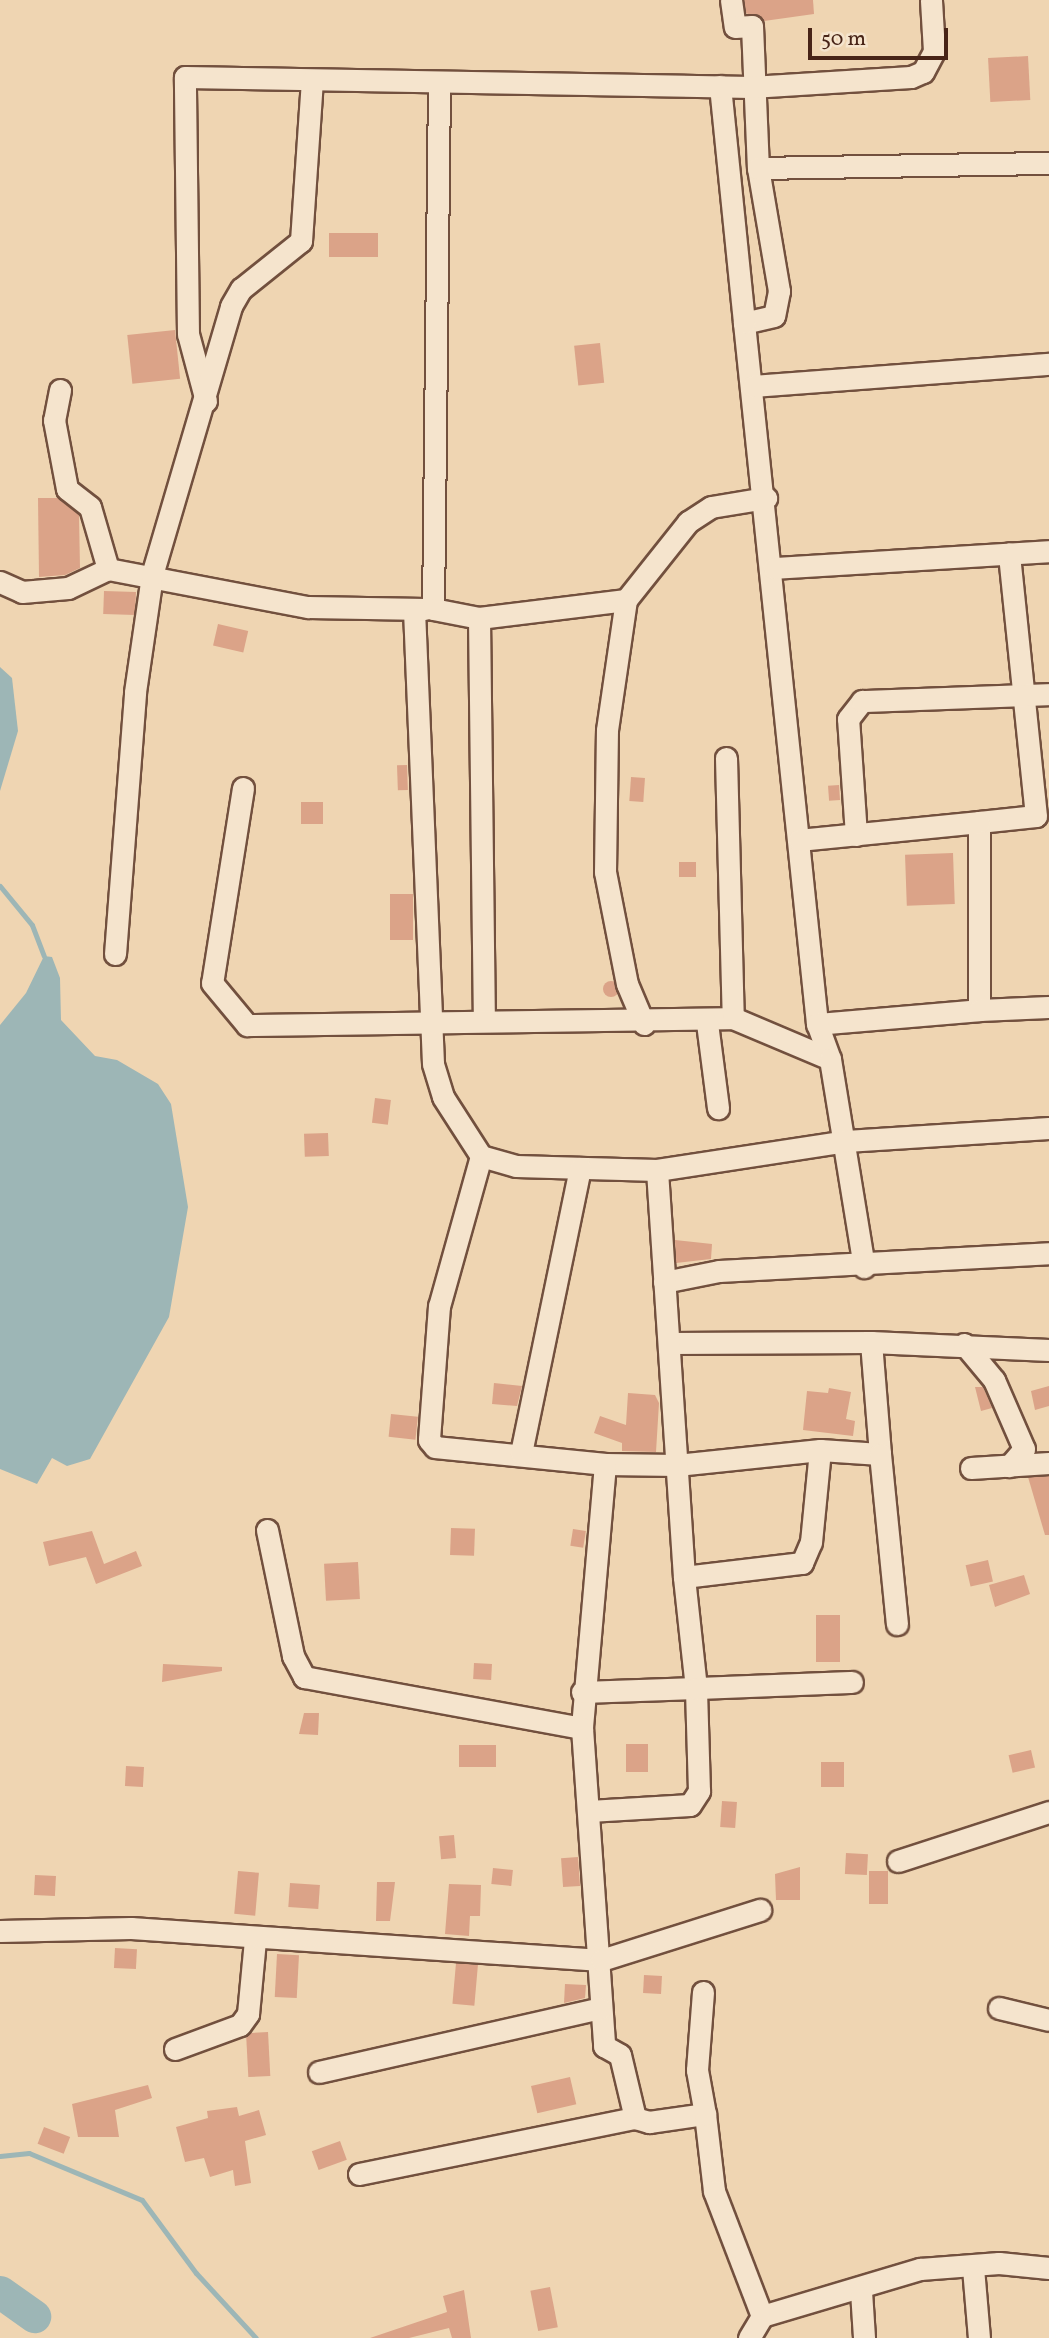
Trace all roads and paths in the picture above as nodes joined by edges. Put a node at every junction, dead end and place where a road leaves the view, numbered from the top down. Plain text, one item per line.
1 (731, 0) edge
2 (931, 0) edge
3 (312, 80) junction
4 (439, 83) junction
5 (720, 86) junction
6 (751, 87) junction
7 (1049, 163) edge
8 (758, 168) junction
9 (744, 323) junction
10 (1049, 364) edge
11 (753, 386) junction
12 (60, 390) dead end
13 (205, 401) junction
14 (766, 498) junction
15 (1049, 551) edge
16 (1009, 553) junction
17 (774, 568) junction
18 (108, 569) junction
19 (152, 575) junction
20 (0, 582) edge
21 (626, 600) junction
22 (423, 609) junction
23 (479, 618) junction
24 (1039, 695) edge
25 (726, 758) dead end
26 (243, 788) dead end
27 (1042, 815) edge
28 (979, 822) junction
29 (856, 835) junction
30 (799, 840) junction
31 (115, 954) dead end
32 (1049, 1007) edge
33 (979, 1010) junction
34 (733, 1018) junction
35 (484, 1020) junction
36 (707, 1023) junction
37 (429, 1024) junction
38 (644, 1024) junction
39 (817, 1024) junction
40 (830, 1059) junction
41 (718, 1108) dead end
42 (1049, 1128) edge
43 (846, 1141) junction
44 (481, 1156) junction
45 (580, 1168) junction
46 (657, 1170) junction
47 (1049, 1253) edge
48 (864, 1267) junction
49 (664, 1282) junction
50 (871, 1342) junction
51 (671, 1343) junction
52 (964, 1344) junction
53 (1049, 1350) edge
54 (820, 1450) junction
55 (521, 1452) junction
56 (880, 1454) junction
57 (1049, 1463) edge
58 (605, 1464) junction
59 (677, 1465) junction
60 (1009, 1466) junction
61 (971, 1468) dead end
62 (267, 1530) dead end
63 (684, 1577) junction
64 (897, 1625) dead end
65 (852, 1682) dead end
66 (696, 1688) junction
67 (582, 1692) junction
68 (582, 1728) junction
69 (589, 1811) junction
70 (1049, 1812) edge
71 (898, 1861) dead end
72 (760, 1910) dead end
73 (0, 1931) edge
74 (255, 1940) junction
75 (601, 1959) junction
76 (703, 1992) dead end
77 (600, 2008) junction
78 (999, 2008) dead end
79 (1049, 2020) edge
80 (174, 2049) dead end
81 (319, 2072) dead end
82 (705, 2114) junction
83 (635, 2118) junction
84 (359, 2174) dead end
85 (973, 2268) junction
86 (1049, 2268) edge
87 (861, 2291) junction
88 (762, 2316) junction
89 (749, 2338) edge
90 (864, 2338) edge
91 (979, 2338) edge

1 - 6 street
2 - 6 street
3 - 4 street
3 - 13 street
3 - 13 street
4 - 5 street
4 - 22 street
5 - 6 street
5 - 9 street
6 - 8 street
7 - 8 street
8 - 9 street
9 - 11 street
10 - 11 street
11 - 14 street
12 - 18 street
13 - 19 street
14 - 17 street
14 - 21 street
15 - 16 street
16 - 17 street
16 - 24 street
17 - 30 street
18 - 19 street
18 - 20 street
19 - 22 street
19 - 31 street
21 - 23 street
21 - 38 street
22 - 23 street
22 - 37 street
23 - 35 street
24 - 27 street
24 - 29 street
25 - 34 street
26 - 37 street
27 - 28 street
28 - 29 street
28 - 33 street
29 - 30 street
30 - 39 street
32 - 33 street
33 - 39 street
34 - 36 street
34 - 40 street
35 - 37 street
35 - 38 street
36 - 38 street
36 - 41 street
37 - 44 street
39 - 40 street
40 - 43 street
42 - 43 street
43 - 46 street
43 - 48 street
44 - 45 street
44 - 55 street
45 - 46 street
45 - 55 street
46 - 49 street
47 - 48 street
48 - 49 street
49 - 51 street
50 - 51 street
50 - 52 street
50 - 56 street
51 - 59 street
52 - 53 street
52 - 60 street
54 - 56 street
54 - 59 street
54 - 63 street
55 - 58 street
56 - 64 street
57 - 60 street
58 - 59 street
58 - 67 street
59 - 63 street
60 - 61 street
62 - 68 street
63 - 66 street
65 - 66 street
66 - 67 street
66 - 69 street
67 - 68 street
68 - 69 street
69 - 75 street
70 - 71 street
72 - 75 street
73 - 74 street
74 - 75 street
74 - 80 street
75 - 77 street
76 - 82 street
77 - 81 street
77 - 83 street
78 - 79 street
82 - 83 street
82 - 88 street
83 - 84 street
85 - 86 street
85 - 87 street
85 - 91 street
87 - 88 street
87 - 90 street
88 - 89 street

